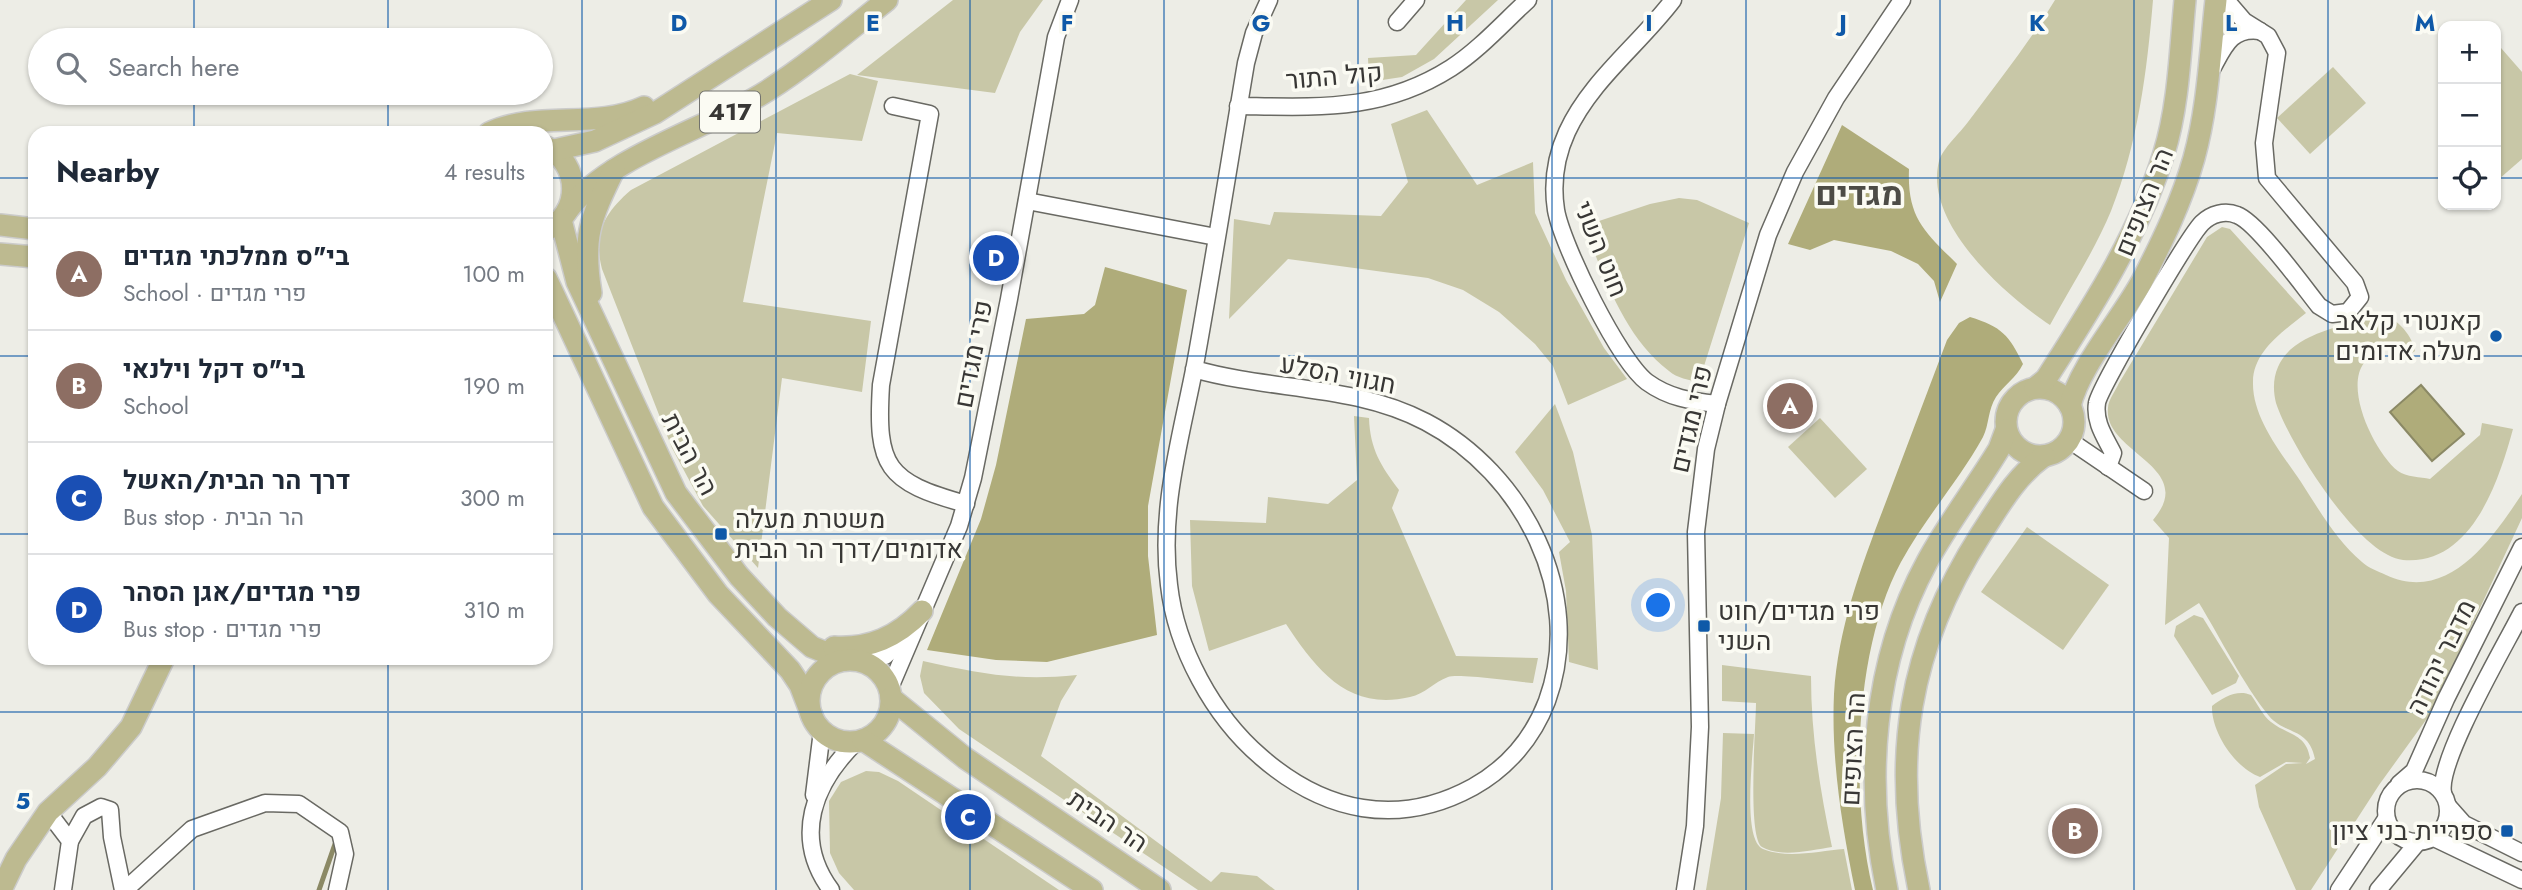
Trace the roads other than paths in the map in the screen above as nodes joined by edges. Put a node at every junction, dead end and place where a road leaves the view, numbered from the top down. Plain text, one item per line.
1 (831, 0) edge
2 (887, 0) edge
3 (1070, 0) edge
4 (1269, 0) edge
5 (1416, 0) edge
6 (1528, 0) edge
7 (1673, 0) edge
8 (1902, 0) edge
9 (2185, 0) edge
10 (2216, 0) edge
11 (2226, 0) edge
12 (1397, 22) dead end
13 (2260, 31) junction
14 (713, 75) junction
15 (2208, 78) junction
16 (893, 106) dead end
17 (1238, 106) junction
18 (509, 126) edge
19 (553, 148) edge
20 (553, 152) edge
21 (615, 169) junction
22 (1027, 201) junction
23 (558, 220) edge
24 (0, 225) edge
25 (28, 228) edge
26 (1215, 242) junction
27 (0, 254) edge
28 (28, 256) edge
29 (553, 293) edge
30 (596, 322) junction
31 (1194, 369) junction
32 (2035, 388) junction
33 (1717, 404) junction
34 (2070, 406) junction
35 (2006, 430) junction
36 (2070, 440) junction
37 (2044, 456) junction
38 (2108, 467) junction
39 (2144, 491) dead end
40 (966, 504) junction
41 (2522, 547) edge
42 (2522, 612) edge
43 (918, 619) junction
44 (795, 634) junction
45 (851, 661) junction
46 (161, 665) edge
47 (890, 694) junction
48 (817, 724) junction
49 (860, 741) junction
50 (2399, 784) junction
51 (2445, 800) junction
52 (814, 807) junction
53 (48, 812) junction
54 (2386, 819) junction
55 (2426, 840) junction
56 (70, 841) junction
57 (2522, 853) edge
58 (2522, 880) edge
59 (1, 890) edge
60 (63, 890) edge
61 (124, 890) edge
62 (337, 890) edge
63 (831, 890) edge
64 (1092, 890) edge
65 (1160, 890) edge
66 (1685, 890) edge
67 (1887, 890) edge
68 (1919, 890) edge
69 (2339, 890) edge
70 (2378, 890) edge

1 - 14 main road, 417
2 - 21 main road, 417
3 - 22 street, פרי מגדים
4 - 17 street
5 - 12 street, קול התור
6 - 17 street, קול התור
7 - 33 street, חוט השני
8 - 33 street, פרי מגדים
9 - 32 main road, הר הצופים
10 - 15 main road, הר הצופים
11 - 13 street
13 - 15 street
13 - 38 street
14 - 18 main road
14 - 19 main road, 417
15 - 34 main road, הר הצופים
16 - 40 street
17 - 26 street
20 - 23 main road, 417
21 - 23 main road, 417
21 - 30 main road
22 - 26 street
22 - 40 street, פרי מגדים
23 - 30 main road, הר הבית
24 - 25 main road
26 - 31 street
27 - 28 main road
29 - 48 main road
30 - 44 main road, הר הבית
31 - 31 street, חגווי הסלע
32 - 34 main road
32 - 35 main road
33 - 66 street, פרי מגדים
34 - 36 main road
35 - 37 main road
35 - 67 main road, הר הצופים
36 - 37 main road
36 - 38 street
37 - 68 main road, הר הצופים
38 - 39 street
40 - 43 street, פרי מגדים
41 - 50 street, מדבר יהודה
42 - 51 street, מדבר יהודה
43 - 44 main road
43 - 45 street, פרי מגדים
43 - 47 street, פרי מגדים
44 - 45 main road, הר הבית
45 - 47 main road
45 - 48 main road
46 - 53 main road
47 - 49 main road
47 - 65 main road, הר הבית
48 - 49 main road
48 - 52 street
49 - 52 street
49 - 64 main road
50 - 51 street
50 - 54 street
51 - 55 street
51 - 57 street
52 - 63 street
53 - 56 street
53 - 59 main road
54 - 55 street
54 - 69 street
55 - 58 street
55 - 70 street
56 - 60 street
56 - 61 street
61 - 62 street

